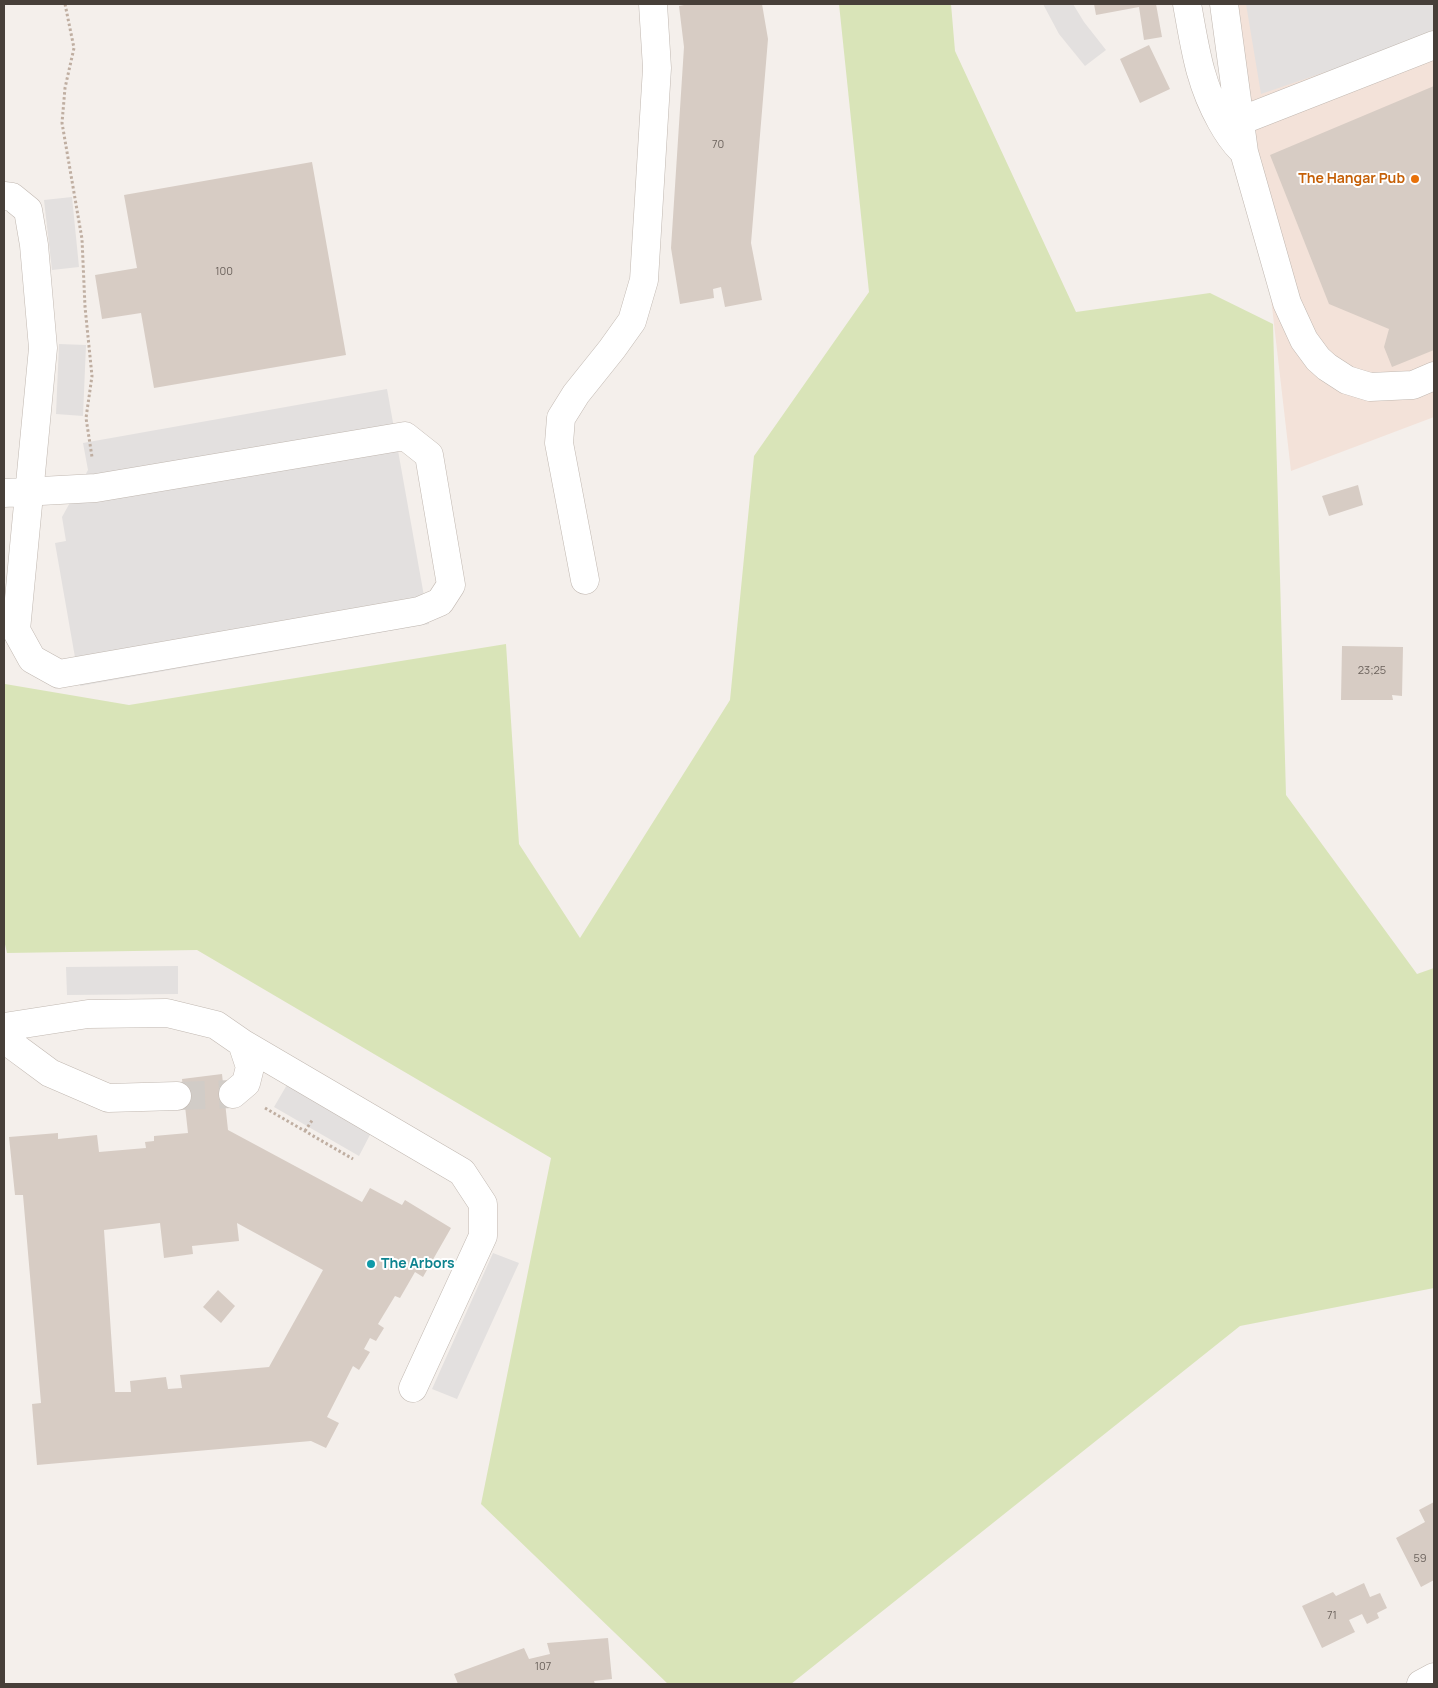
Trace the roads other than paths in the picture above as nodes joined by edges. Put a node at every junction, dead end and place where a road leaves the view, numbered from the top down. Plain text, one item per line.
1 (653, 4) edge
2 (1187, 4) edge
3 (1224, 4) edge
4 (1434, 45) edge
5 (1240, 121) junction
6 (1244, 152) junction
7 (4, 196) edge
8 (1434, 376) edge
9 (17, 492) edge
10 (585, 580) dead end
11 (4, 1027) edge
12 (4, 1039) edge
13 (242, 1043) junction
14 (233, 1094) dead end
15 (177, 1096) tunnel mouth
16 (413, 1388) dead end
17 (1434, 1677) edge
18 (1421, 1684) edge

1 - 10 street
2 - 6 street
3 - 5 street
4 - 5 street
5 - 6 street
6 - 8 street
7 - 9 street
9 - 9 street
11 - 13 street
12 - 15 street
13 - 14 street
13 - 16 street
17 - 18 street

